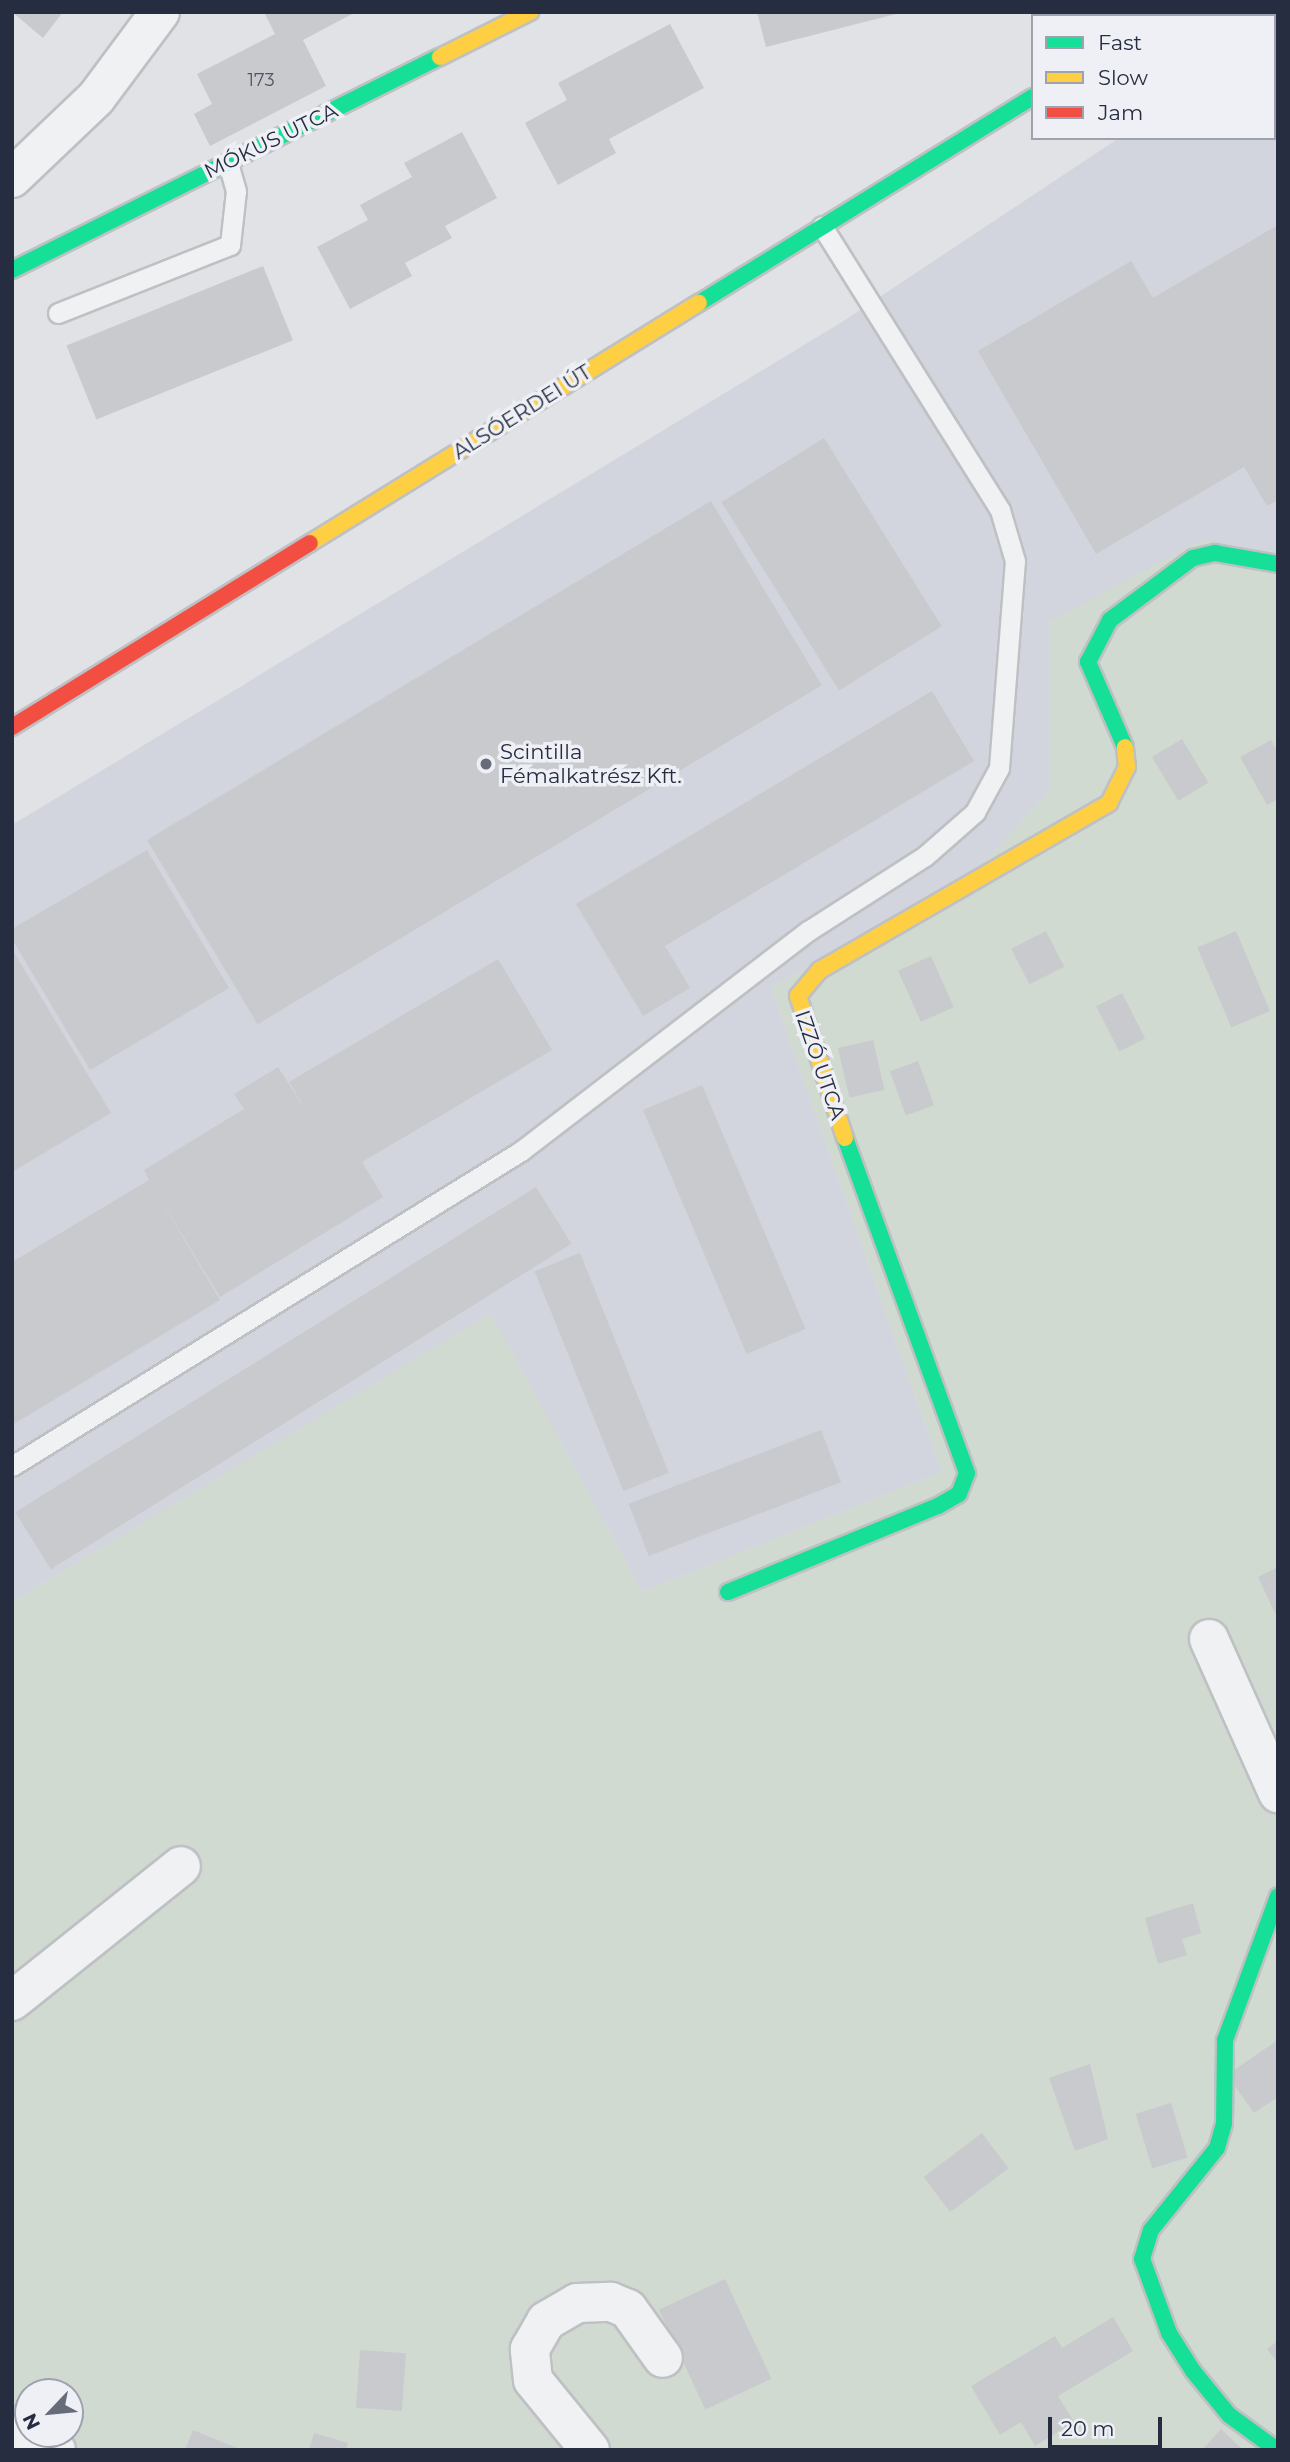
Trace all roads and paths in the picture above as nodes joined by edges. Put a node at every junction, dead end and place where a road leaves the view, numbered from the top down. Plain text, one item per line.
1 (160, 12) edge
2 (530, 12) edge
3 (1031, 98) edge
4 (228, 163) junction
5 (12, 178) edge
6 (822, 226) junction
7 (12, 270) edge
8 (58, 313) dead end
9 (1278, 564) edge
10 (12, 727) edge
11 (12, 1466) edge
12 (728, 1592) dead end
13 (1209, 1639) dead end
14 (1278, 1793) edge
15 (181, 1866) dead end
16 (1278, 1896) edge
17 (12, 2001) edge
18 (663, 2358) dead end
19 (12, 2426) edge
20 (56, 2450) edge
21 (590, 2450) edge
22 (1277, 2450) edge

1 - 5 street
2 - 4 street, MÓKUS UTCA
3 - 6 street, ALSÓERDEI ÚT
4 - 7 street, MÓKUS UTCA
4 - 8 lane
6 - 10 street, ALSÓERDEI ÚT
6 - 11 lane
9 - 12 street, IZZÓ UTCA
13 - 14 street
15 - 17 street
16 - 22 street
18 - 21 street
19 - 20 street

